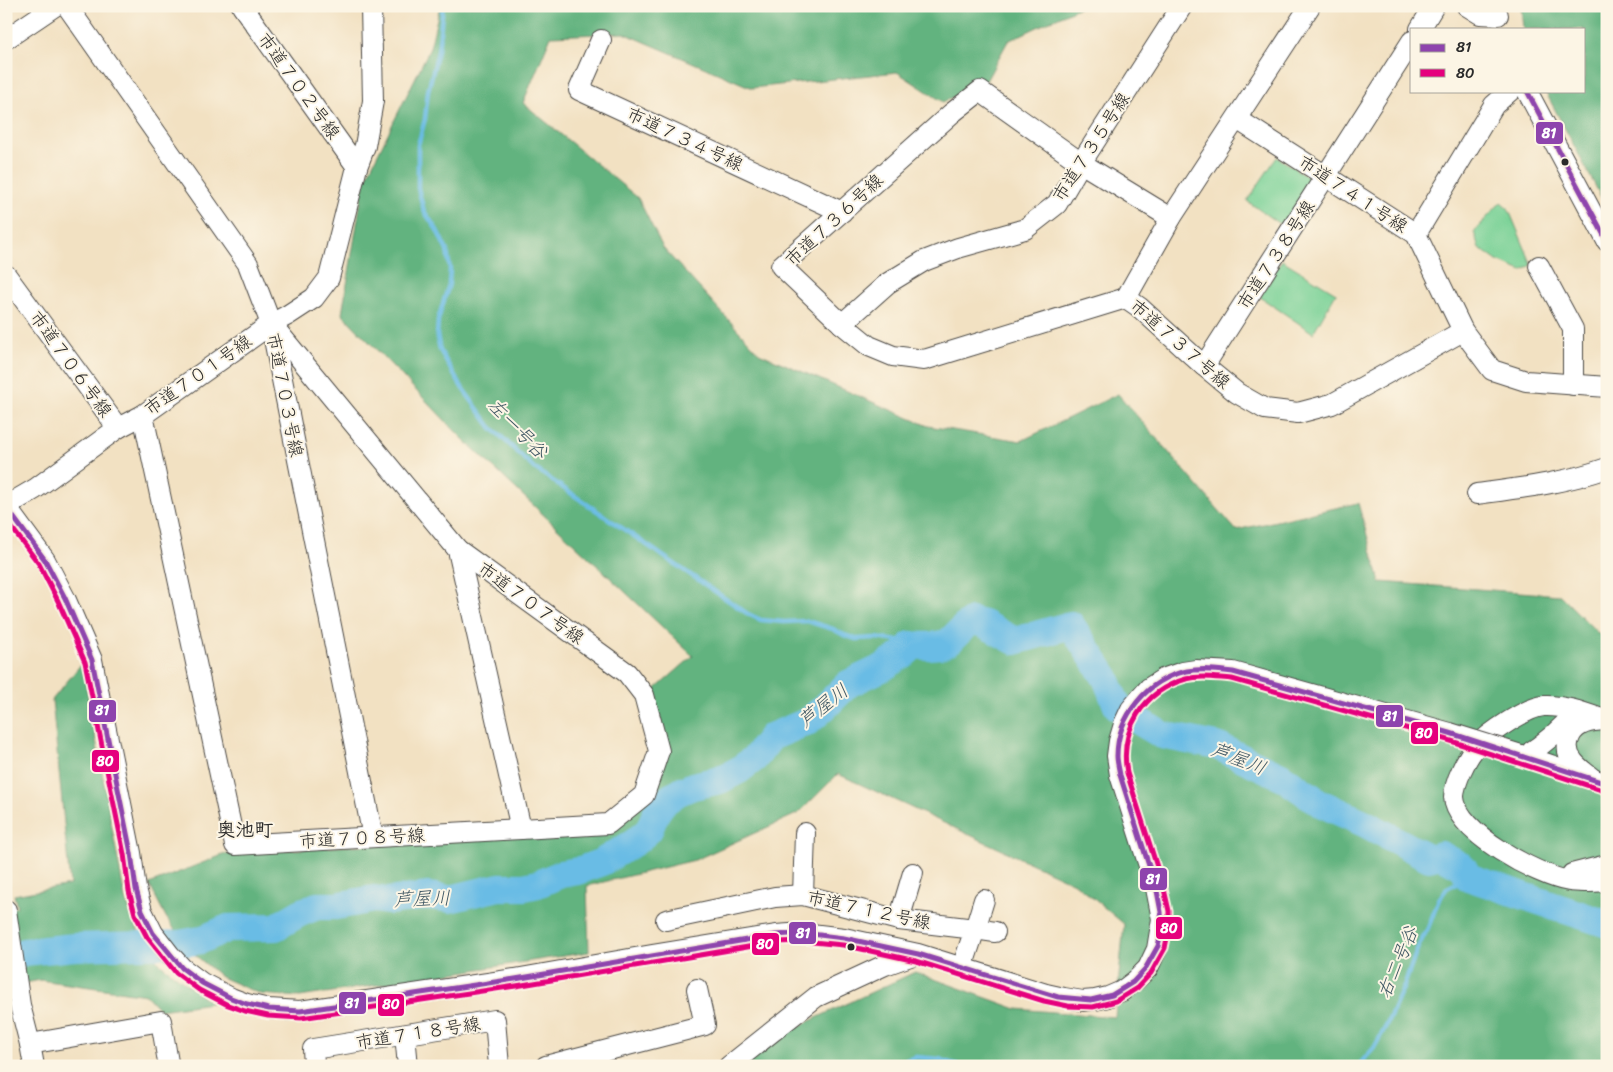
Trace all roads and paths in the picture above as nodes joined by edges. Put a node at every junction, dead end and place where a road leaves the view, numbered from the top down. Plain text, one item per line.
1 (55, 6) edge
2 (67, 6) edge
3 (242, 6) edge
4 (371, 6) edge
5 (1182, 6) edge
6 (1310, 6) edge
7 (1434, 6) edge
8 (1467, 6) edge
9 (1499, 17) edge
10 (1421, 28) edge
11 (6, 39) edge
12 (601, 40) dead end
13 (1410, 44) edge
14 (1509, 92) edge
15 (1528, 92) edge
16 (1237, 119) junction
17 (1081, 163) junction
18 (357, 166) junction
19 (1326, 176) junction
20 (842, 212) junction
21 (1171, 218) junction
22 (1416, 234) junction
23 (1607, 241) edge
24 (1539, 266) dead end
25 (6, 276) edge
26 (1126, 298) junction
27 (271, 324) junction
28 (842, 324) junction
29 (1463, 331) junction
30 (1204, 366) junction
31 (1573, 384) junction
32 (1607, 387) edge
33 (143, 415) junction
34 (118, 428) junction
35 (1607, 468) edge
36 (1477, 494) dead end
37 (6, 507) edge
38 (458, 550) junction
39 (1577, 711) junction
40 (1605, 720) edge
41 (1523, 756) junction
42 (1600, 781) edge
43 (521, 829) junction
44 (805, 834) dead end
45 (373, 837) junction
46 (1607, 865) edge
47 (913, 873) dead end
48 (1553, 876) junction
49 (1607, 881) edge
50 (803, 895) junction
51 (984, 900) dead end
52 (6, 910) edge
53 (666, 920) dead end
54 (899, 920) junction
55 (975, 929) junction
56 (995, 932) dead end
57 (918, 954) junction
58 (962, 968) junction
59 (697, 989) dead end
60 (15, 1002) edge
61 (405, 1034) junction
62 (30, 1044) junction
63 (168, 1062) dead end
64 (34, 1066) edge
65 (314, 1066) edge
66 (408, 1066) edge
67 (499, 1066) edge
68 (546, 1066) edge
69 (729, 1066) edge

1 - 11 street
2 - 27 street, 市道７０３号線
3 - 18 street, 市道７０２号線
4 - 18 street, 市道７０１号線
5 - 17 street, 市道７３５号線
6 - 16 street, 市道７３７号線
7 - 10 street
8 - 9 street
12 - 20 street, 市道７３４号線
13 - 19 street, 市道７３８号線
14 - 22 street
15 - 23 street
16 - 19 street, 市道７４１号線
16 - 21 street, 市道７３７号線
17 - 20 street, 市道７３６号線
17 - 21 street, 市道７３６号線
17 - 28 street, 市道７３５号線
18 - 27 street, 市道７０１号線
19 - 22 street, 市道７４１号線
19 - 30 street, 市道７３８号線
20 - 28 street, 市道７３６号線
21 - 26 street, 市道７３７号線
22 - 29 street, 市道７４１号線
24 - 31 street
25 - 34 street, 市道７０６号線
26 - 28 street, 市道７３６号線
26 - 30 street, 市道７３７号線
27 - 33 street, 市道７０１号線
27 - 38 street, 市道７０７号線
27 - 45 street, 市道７０３号線
29 - 30 street, 市道７３７号線
29 - 31 street, 市道７４１号線
31 - 32 street, 市道７４１号線
33 - 34 street, 市道７０１号線
33 - 45 street, 市道７０８号線
34 - 37 street, 市道７０１号線
35 - 36 street
37 - 57 street
38 - 43 street
38 - 43 street, 市道７０７号線
39 - 40 street
39 - 41 street
39 - 48 street
40 - 42 street
41 - 42 street
41 - 58 street, bridge
43 - 45 street, 市道７０８号線
44 - 50 street
46 - 48 street
47 - 54 street
48 - 49 street
50 - 53 street, 市道７１２号線
50 - 54 street, 市道７１２号線
51 - 55 street
52 - 60 street
54 - 55 street, 市道７１２号線
55 - 56 street, 市道７１２号線
55 - 58 street
57 - 58 street
57 - 69 street
59 - 68 street
60 - 62 street
61 - 65 street, 市道７１８号線
61 - 66 street
61 - 67 street, 市道７１８号線
62 - 63 street
62 - 64 street

